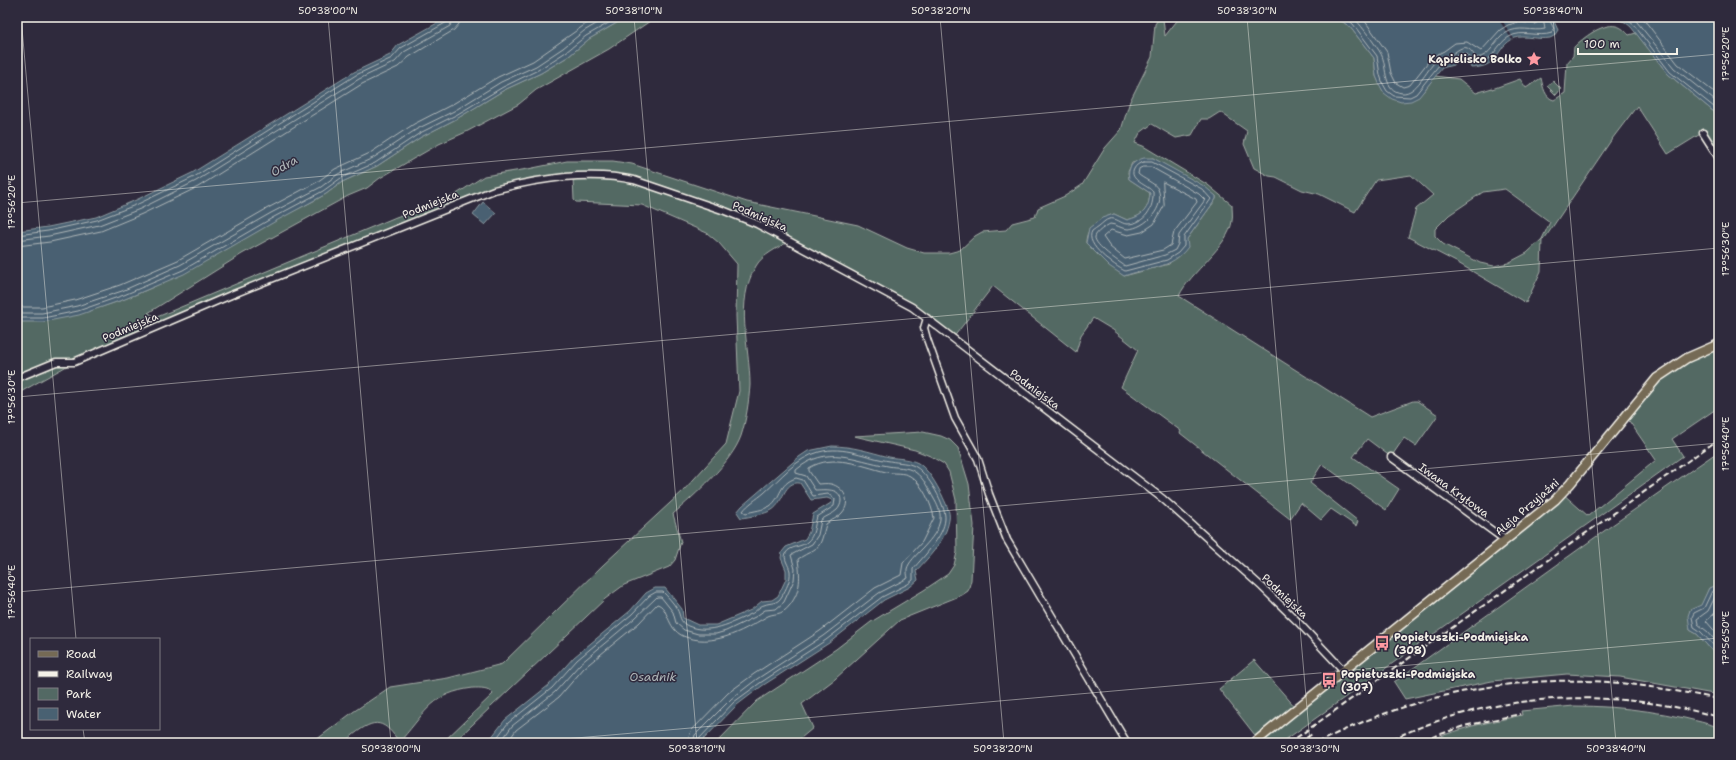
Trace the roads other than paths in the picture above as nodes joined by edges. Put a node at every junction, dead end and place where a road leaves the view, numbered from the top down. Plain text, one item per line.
1 (1702, 133) dead end
2 (1719, 158) edge
3 (927, 318) junction
4 (1719, 344) edge
5 (17, 378) edge
6 (1391, 457) dead end
7 (1506, 540) junction
8 (1344, 671) junction
9 (1126, 743) edge
10 (1254, 743) edge

1 - 2 street
3 - 5 street, Podmiejska
3 - 8 street, Podmiejska
3 - 9 street
4 - 7 main road, Aleja Przyjaźni
6 - 7 street, Iwana Kryłowa
7 - 8 main road, Aleja Przyjaźni
8 - 10 main road, Aleja Przyjaźni

